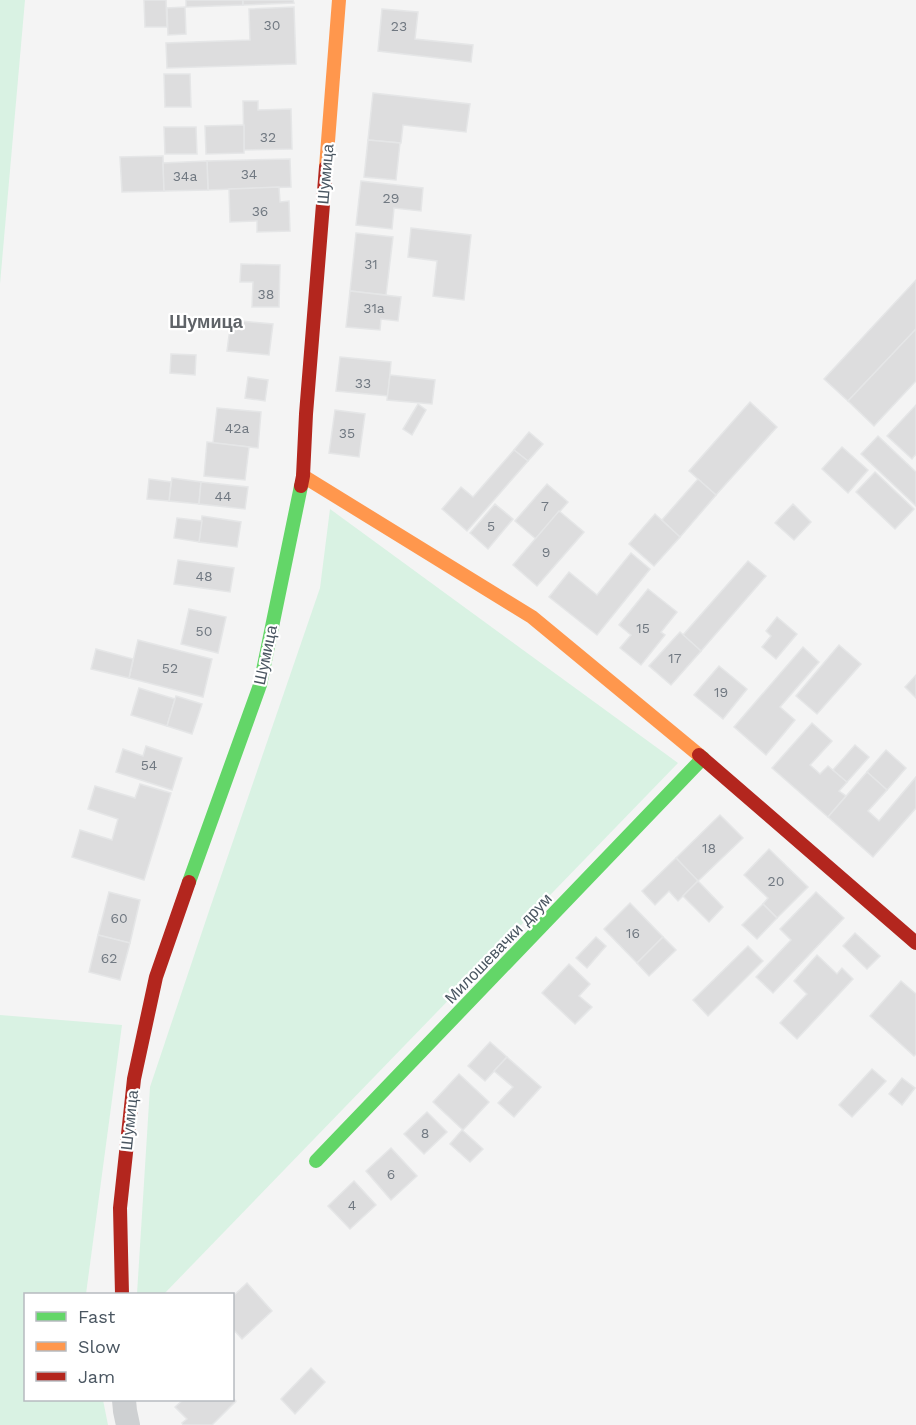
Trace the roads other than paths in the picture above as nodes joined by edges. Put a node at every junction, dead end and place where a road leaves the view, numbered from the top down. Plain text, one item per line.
1 (339, 0) edge
2 (303, 476) junction
3 (703, 758) junction
4 (916, 944) edge
5 (316, 1161) dead end
6 (122, 1293) edge
7 (124, 1401) edge
8 (128, 1425) edge

1 - 2 street, Шумица
2 - 3 street
2 - 6 street, Шумица
3 - 4 street
3 - 5 street, Милошевачки друм
7 - 8 street

